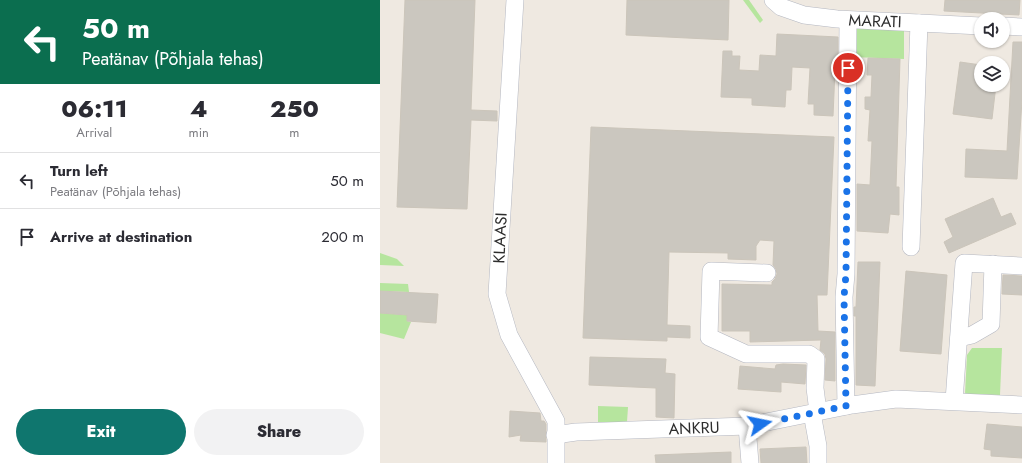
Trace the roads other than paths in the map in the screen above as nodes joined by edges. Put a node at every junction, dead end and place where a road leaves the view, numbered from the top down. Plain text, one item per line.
1 (515, 0) edge
2 (773, 0) edge
3 (848, 20) junction
4 (919, 22) junction
5 (974, 26) edge
6 (1010, 26) edge
7 (1022, 27) edge
8 (911, 247) dead end
9 (993, 264) junction
10 (1022, 266) edge
11 (766, 273) dead end
12 (959, 338) junction
13 (954, 401) junction
14 (1022, 405) edge
15 (846, 406) junction
16 (815, 412) junction
17 (747, 426) junction
18 (555, 435) junction
19 (556, 463) edge
20 (750, 463) edge
21 (818, 463) edge

1 - 18 street, KLAASI
2 - 3 street, MARATI
3 - 4 street, MARATI
3 - 15 street
4 - 5 street, MARATI
4 - 8 street
6 - 7 street
9 - 10 street
9 - 12 street
9 - 12 street
11 - 16 street
12 - 13 street
13 - 14 street, ANKRU
13 - 15 street, ANKRU
15 - 16 street, ANKRU
16 - 17 street, ANKRU
16 - 21 street
17 - 18 street, ANKRU
17 - 20 street
18 - 19 street, KLAASI

